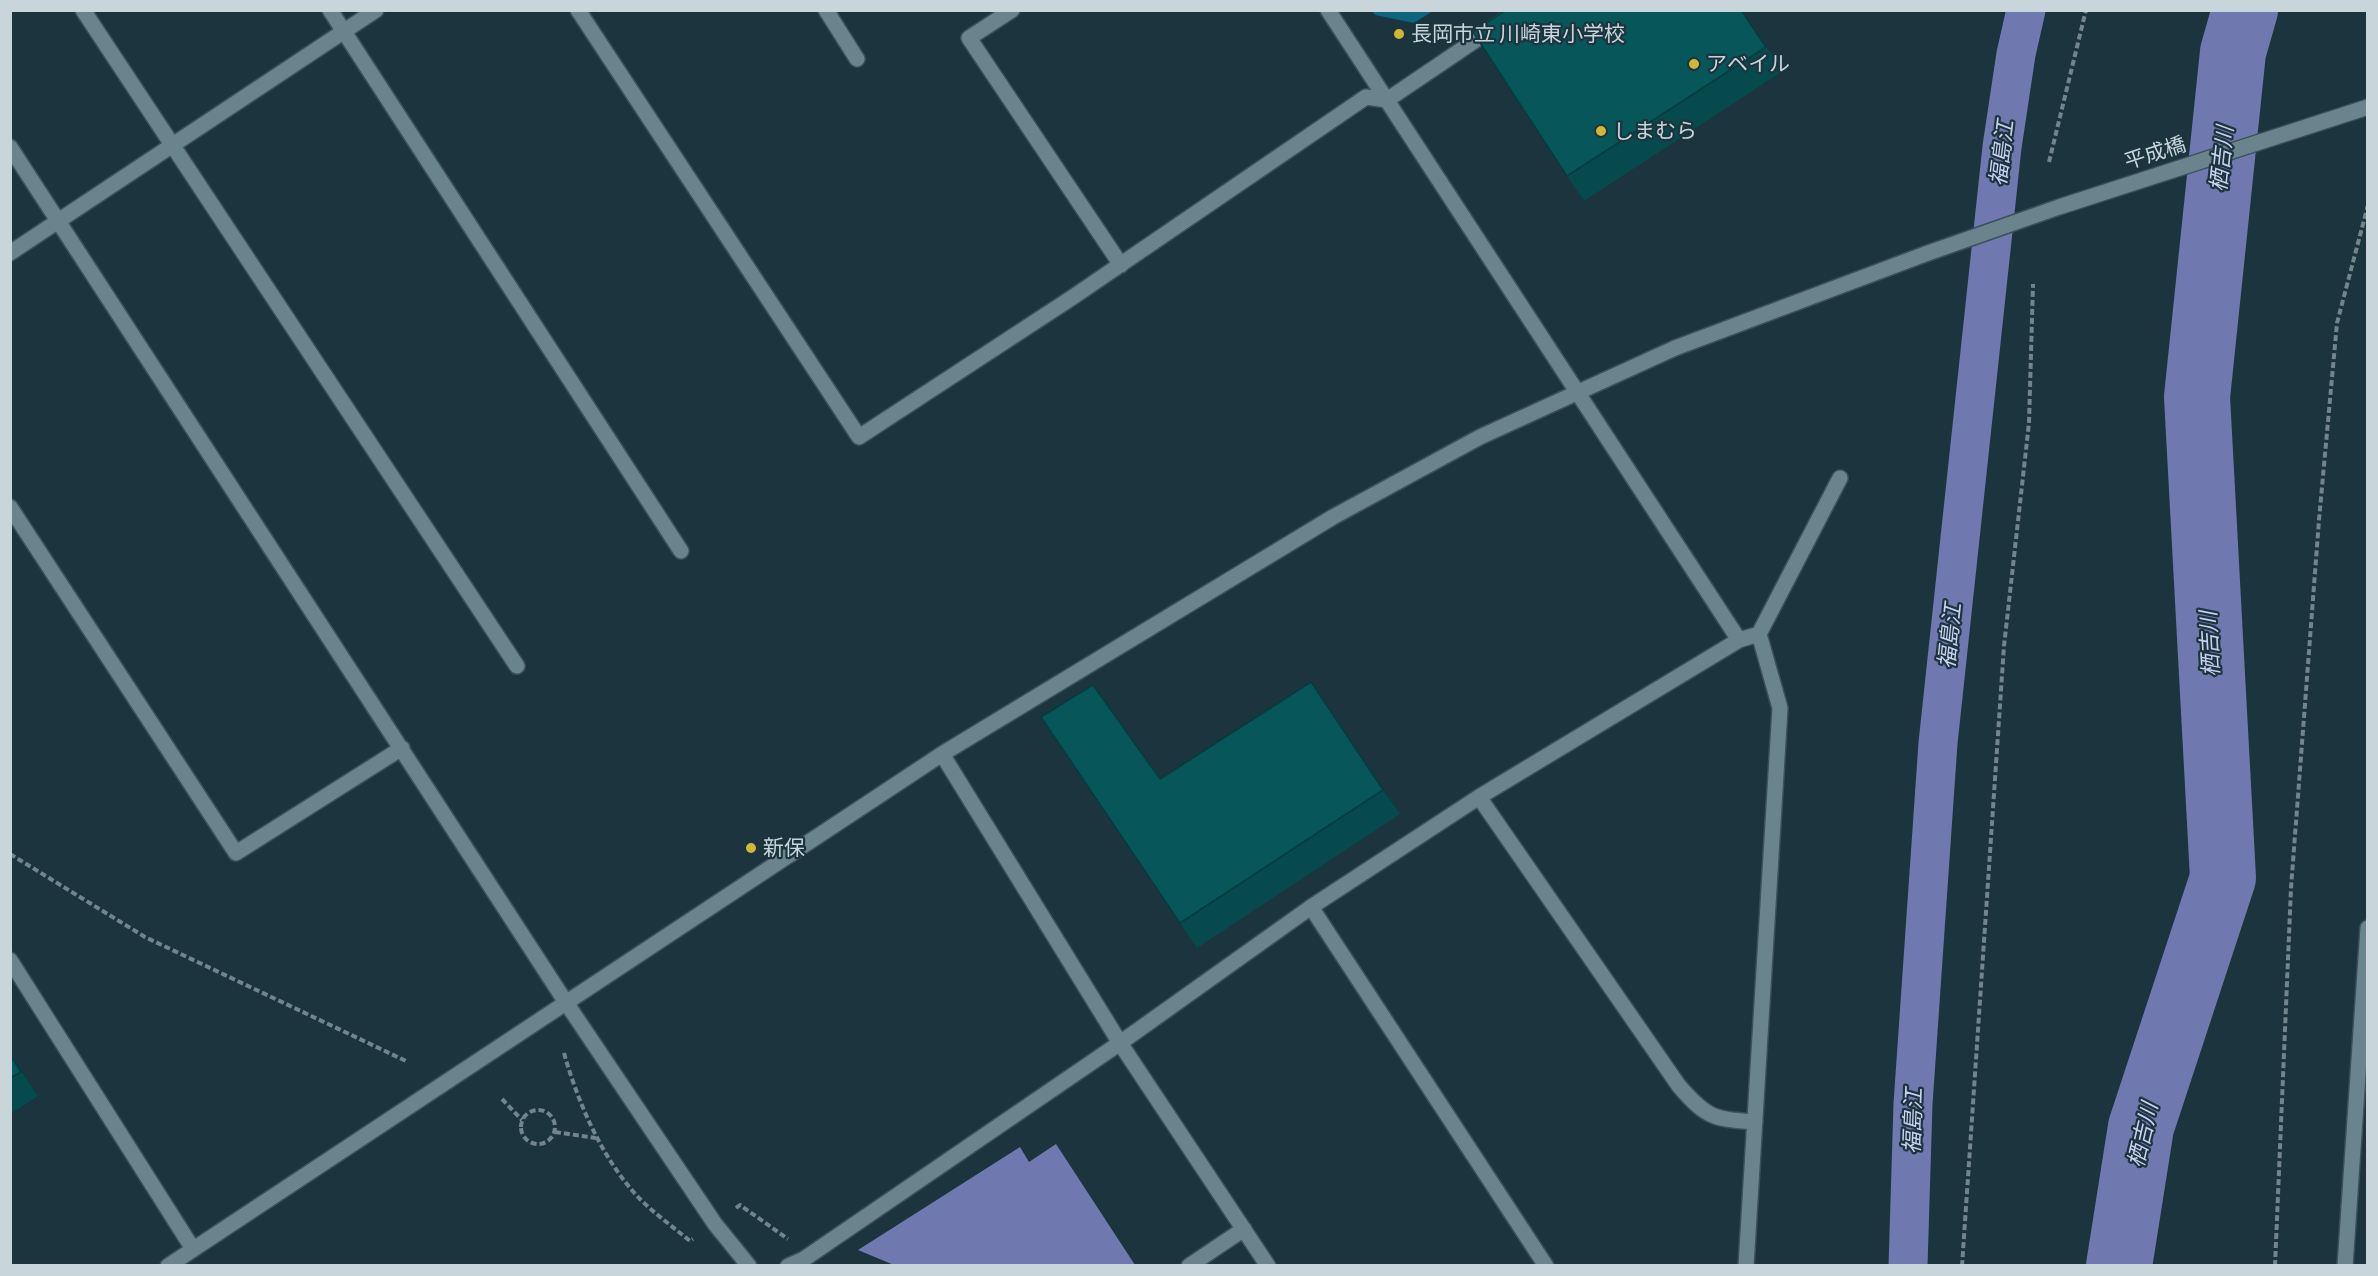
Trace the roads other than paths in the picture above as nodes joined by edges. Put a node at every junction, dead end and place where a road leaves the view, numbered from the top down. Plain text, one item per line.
1 (83, 10) edge
2 (330, 10) edge
3 (376, 10) edge
4 (578, 10) edge
5 (826, 10) edge
6 (1012, 10) edge
7 (1329, 10) edge
8 (1520, 10) edge
9 (344, 32) junction
10 (857, 59) dead end
11 (1388, 100) junction
12 (2367, 107) edge
13 (172, 145) junction
14 (10, 147) edge
15 (59, 221) junction
16 (10, 253) edge
17 (1121, 265) junction
18 (1578, 392) junction
19 (1840, 478) dead end
20 (10, 507) edge
21 (681, 551) dead end
22 (1759, 634) junction
23 (1738, 640) junction
24 (517, 666) dead end
25 (402, 748) junction
26 (942, 754) junction
27 (1479, 797) junction
28 (1311, 907) junction
29 (2367, 928) edge
30 (10, 960) edge
31 (567, 1004) junction
32 (1120, 1043) junction
33 (1755, 1122) junction
34 (1244, 1229) junction
35 (193, 1249) junction
36 (168, 1266) edge
37 (748, 1266) edge
38 (788, 1266) edge
39 (1190, 1266) edge
40 (1268, 1266) edge
41 (1546, 1266) edge
42 (1746, 1266) edge
43 (2345, 1266) edge

1 - 13 street
2 - 9 street
3 - 9 street
4 - 17 street
5 - 10 street
6 - 17 street
7 - 11 street
8 - 11 street
9 - 13 street
9 - 21 street
11 - 17 street
11 - 18 street
12 - 18 street, 平成橋
13 - 15 street
13 - 24 street
14 - 15 street
15 - 16 street
15 - 25 street
18 - 23 street
18 - 26 street, 平成橋
19 - 22 street
20 - 25 street
22 - 23 street
22 - 33 street
23 - 27 street
25 - 31 street
26 - 31 street, 平成橋
26 - 32 street
27 - 28 street
27 - 33 street
28 - 32 street
28 - 41 street
29 - 43 street
30 - 35 street
31 - 35 street, 平成橋
31 - 37 street
32 - 34 street
32 - 38 street
33 - 42 street
34 - 39 street
34 - 40 street
35 - 36 street, 平成橋

